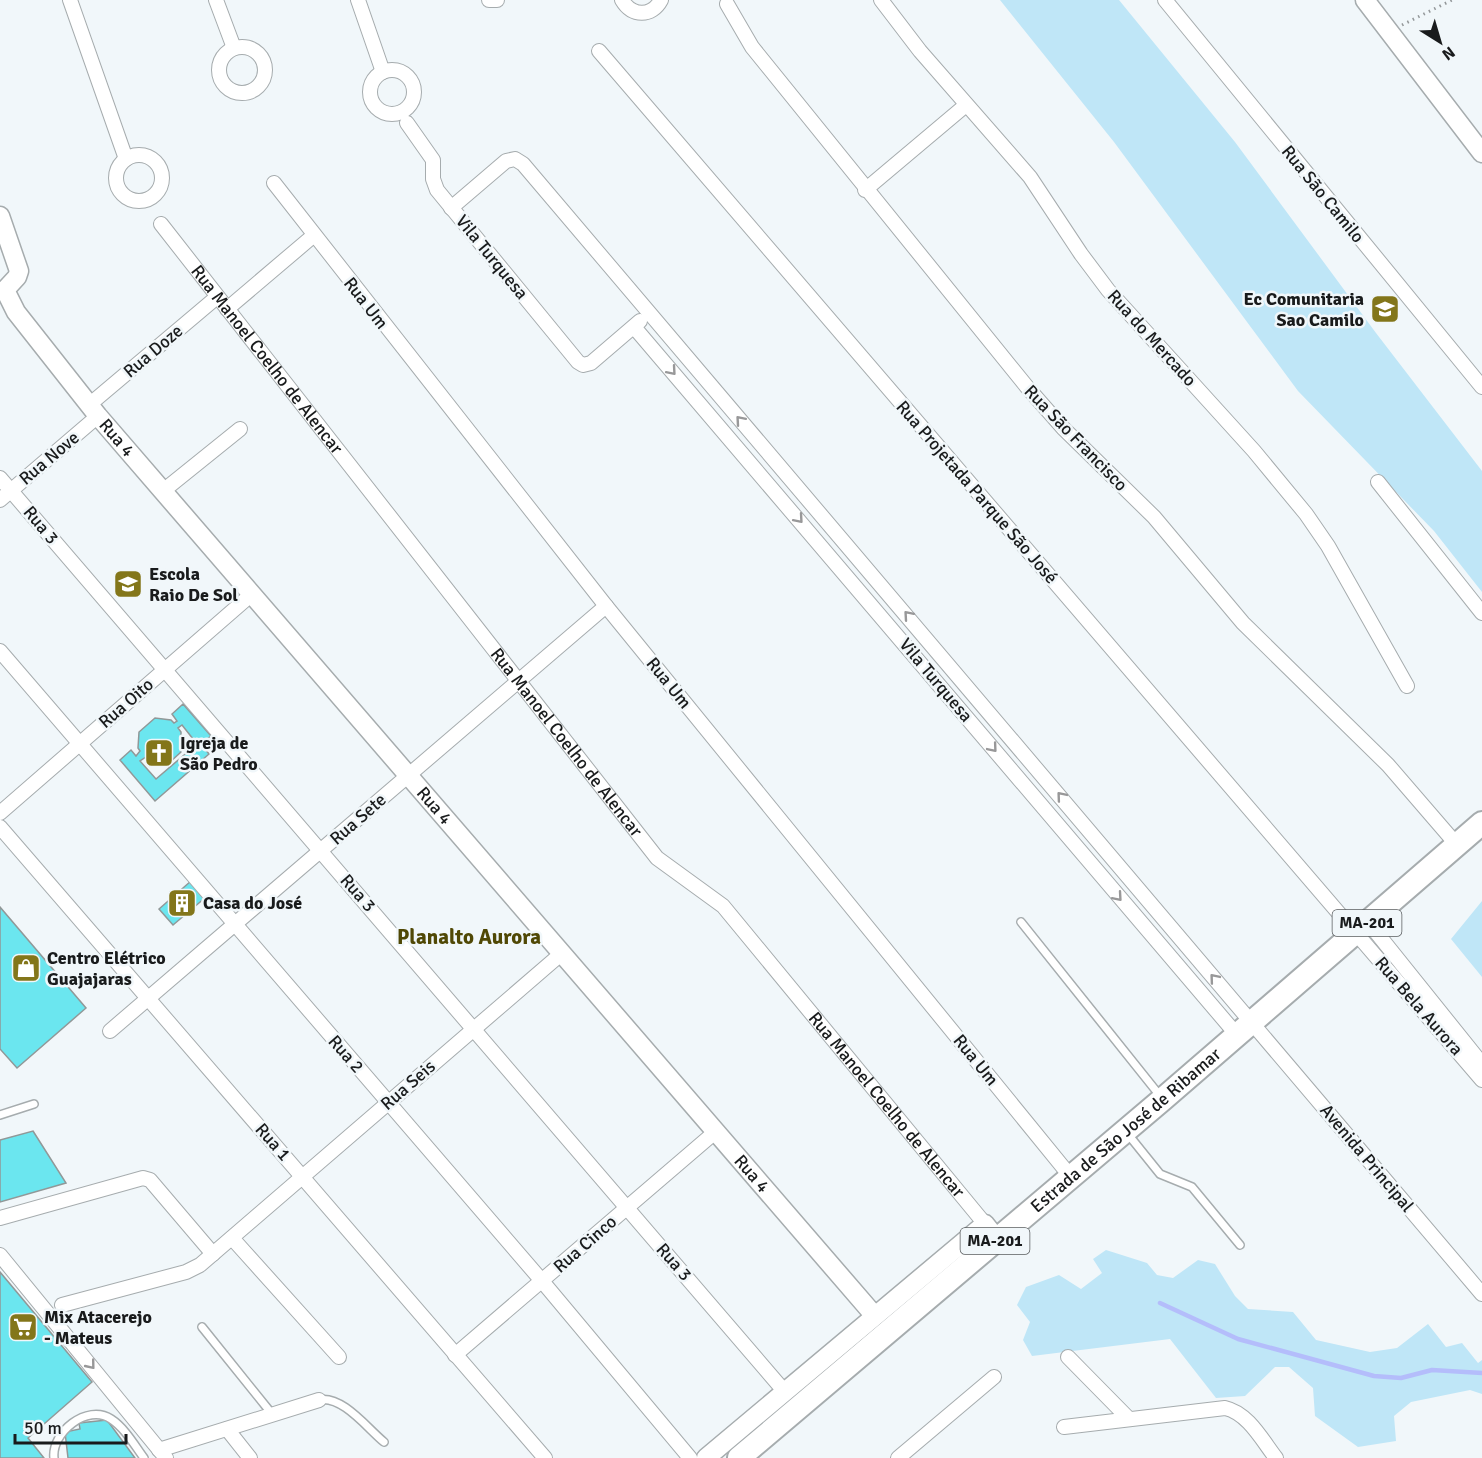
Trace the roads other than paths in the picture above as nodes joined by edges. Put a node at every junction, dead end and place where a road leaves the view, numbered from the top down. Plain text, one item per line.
1 (70, 0) edge
2 (216, 0) edge
3 (358, 0) edge
4 (489, 0) edge
5 (497, 0) edge
6 (622, 0) edge
7 (661, 0) edge
8 (881, 0) edge
9 (1165, 0) edge
10 (1365, 0) edge
11 (728, 4) dead end
12 (234, 48) dead end
13 (599, 51) dead end
14 (383, 72) dead end
15 (966, 105) junction
16 (407, 123) dead end
17 (1482, 153) edge
18 (126, 159) dead end
19 (274, 183) dead end
20 (865, 190) junction
21 (451, 208) junction
22 (0, 216) edge
23 (161, 224) dead end
24 (313, 236) junction
25 (3, 291) edge
26 (217, 297) junction
27 (227, 309) junction
28 (648, 314) junction
29 (634, 327) junction
30 (1482, 387) edge
31 (94, 411) junction
32 (240, 429) dead end
33 (764, 448) junction
34 (750, 462) junction
35 (0, 478) edge
36 (1378, 482) dead end
37 (11, 490) junction
38 (163, 491) junction
39 (0, 500) edge
40 (252, 594) junction
41 (606, 606) junction
42 (1482, 613) edge
43 (926, 636) junction
44 (910, 650) junction
45 (0, 651) edge
46 (164, 670) junction
47 (518, 681) junction
48 (1407, 686) dead end
49 (81, 742) junction
50 (407, 776) junction
51 (0, 813) edge
52 (1482, 823) edge
53 (1085, 824) junction
54 (0, 827) edge
55 (1068, 838) junction
56 (1457, 844) junction
57 (321, 850) junction
58 (1021, 922) dead end
59 (234, 925) junction
60 (1362, 928) junction
61 (561, 954) junction
62 (149, 998) junction
63 (475, 1028) junction
64 (1244, 1029) junction
65 (110, 1031) dead end
66 (1482, 1064) edge
67 (1482, 1080) edge
68 (1163, 1098) junction
69 (388, 1102) junction
70 (34, 1104) dead end
71 (0, 1115) edge
72 (1125, 1131) junction
73 (714, 1133) junction
74 (302, 1176) junction
75 (1071, 1177) junction
76 (627, 1208) junction
77 (0, 1218) edge
78 (991, 1231) junction
79 (232, 1238) junction
80 (1240, 1245) dead end
81 (213, 1254) junction
82 (0, 1255) edge
83 (542, 1281) junction
84 (1482, 1294) edge
85 (62, 1305) dead end
86 (874, 1315) junction
87 (202, 1327) dead end
88 (455, 1355) junction
89 (339, 1357) dead end
90 (1068, 1357) dead end
91 (994, 1377) dead end
92 (785, 1392) junction
93 (319, 1400) joint
94 (272, 1414) junction
95 (1129, 1419) junction
96 (1064, 1427) dead end
97 (227, 1429) junction
98 (384, 1442) dead end
99 (162, 1454) edge
100 (54, 1458) edge
101 (144, 1458) edge
102 (250, 1458) edge
103 (545, 1458) edge
104 (690, 1458) edge
105 (706, 1458) edge
106 (739, 1458) edge
107 (898, 1458) edge
108 (1276, 1458) edge

1 - 18 street
2 - 12 street
3 - 14 street
4 - 5 street
6 - 7 street
8 - 15 street, Rua do Mercado
9 - 30 street, Rua São Camilo
10 - 17 street
11 - 20 street, Rua São Francisco
13 - 60 street, Rua Projetada Parque São José
15 - 20 street
15 - 48 street, Rua do Mercado
16 - 21 street
19 - 24 street, Rua Um
20 - 56 street, Rua São Francisco
21 - 28 street, Vila Turquesa
21 - 29 street, Vila Turquesa
22 - 25 street
23 - 26 street, Rua Manoel Coelho de Alencar
24 - 27 street
24 - 41 street, Rua Um
25 - 31 street, Rua 4
26 - 27 street, Rua Manoel Coelho de Alencar
26 - 31 street, Rua Doze
27 - 47 street, Rua Manoel Coelho de Alencar
28 - 29 street, Vila Turquesa
33 -> 28 street, Vila Turquesa
29 -> 34 street, Vila Turquesa
31 - 37 street, Rua Nove
31 - 38 street, Rua 4
32 - 38 street
33 - 34 street
43 -> 33 street, Vila Turquesa
34 -> 44 street, Vila Turquesa
35 - 37 street, Rua 3
36 - 42 street
37 - 39 street, Rua Nove
37 - 46 street, Rua 3
38 - 40 street, Rua 4
40 - 46 street, Rua Oito
40 - 50 street, Rua 4
41 - 47 street, Rua Sete
41 - 75 street, Rua Um
43 - 44 street
53 -> 43 street, Vila Turquesa
44 -> 55 street, Vila Turquesa
45 - 49 street, Rua 2
46 - 49 street, Rua Oito
46 - 57 street, Rua 3
47 - 50 street, Rua Sete
47 - 78 street, Rua Manoel Coelho de Alencar
49 - 51 street, Rua Oito
49 - 59 street, Rua 2
50 - 57 street, Rua Sete
50 - 61 street, Rua 4
52 - 56 main road, Estrada de São José de Ribamar / MA-201
53 - 55 street
64 -> 53 street, Vila Turquesa
54 - 62 street, Rua 1
55 -> 64 street, Vila Turquesa
56 - 60 main road, Estrada de São José de Ribamar / MA-201
57 - 59 street, Rua Sete
57 - 63 street, Rua 3
58 - 68 lane
59 - 62 street, Rua Sete
59 - 69 street, Rua 2
60 - 64 main road, Estrada de São José de Ribamar / MA-201
60 - 66 street, Rua Bela Aurora
60 - 67 street, Rua Bela Aurora
61 - 63 street, Rua Seis
61 - 73 street, Rua 4
62 - 65 street, Rua Sete
62 - 74 street, Rua 1
63 - 69 street, Rua Seis
63 - 76 street, Rua 3
64 - 68 main road, Estrada de São José de Ribamar / MA-201
64 - 84 street, Avenida Principal
68 - 72 main road, Estrada de São José de Ribamar / MA-201
69 - 74 street, Rua Seis
69 - 83 street, Rua 2
70 - 71 lane
72 - 75 main road, Estrada de São José de Ribamar / MA-201
72 - 80 lane
73 - 76 street, Rua Cinco
73 - 86 street, Rua 4
74 - 79 street, Rua Seis
74 - 88 street, Rua 1
75 - 78 main road, Estrada de São José de Ribamar / MA-201
76 - 83 street, Rua Cinco
76 - 92 street, Rua 3
77 - 81 street
78 - 86 street, Estrada de São José de Ribamar
78 - 106 main road, Estrada de São José de Ribamar / MA-201
79 - 81 street, Rua Seis
79 - 89 street
81 - 85 street, Rua Seis
82 -> 99 street
83 - 88 street, Rua Cinco
83 - 104 street, Rua 2
86 - 92 street, Estrada de São José de Ribamar
87 - 94 lane
88 - 103 street, Rua 1
90 - 95 street
91 - 107 street
92 - 105 street, Estrada de São José de Ribamar
93 - 94 street
93 - 98 lane
94 - 97 street
95 - 96 street
95 - 108 street
97 - 99 street
97 - 102 street
100 - 101 lane

